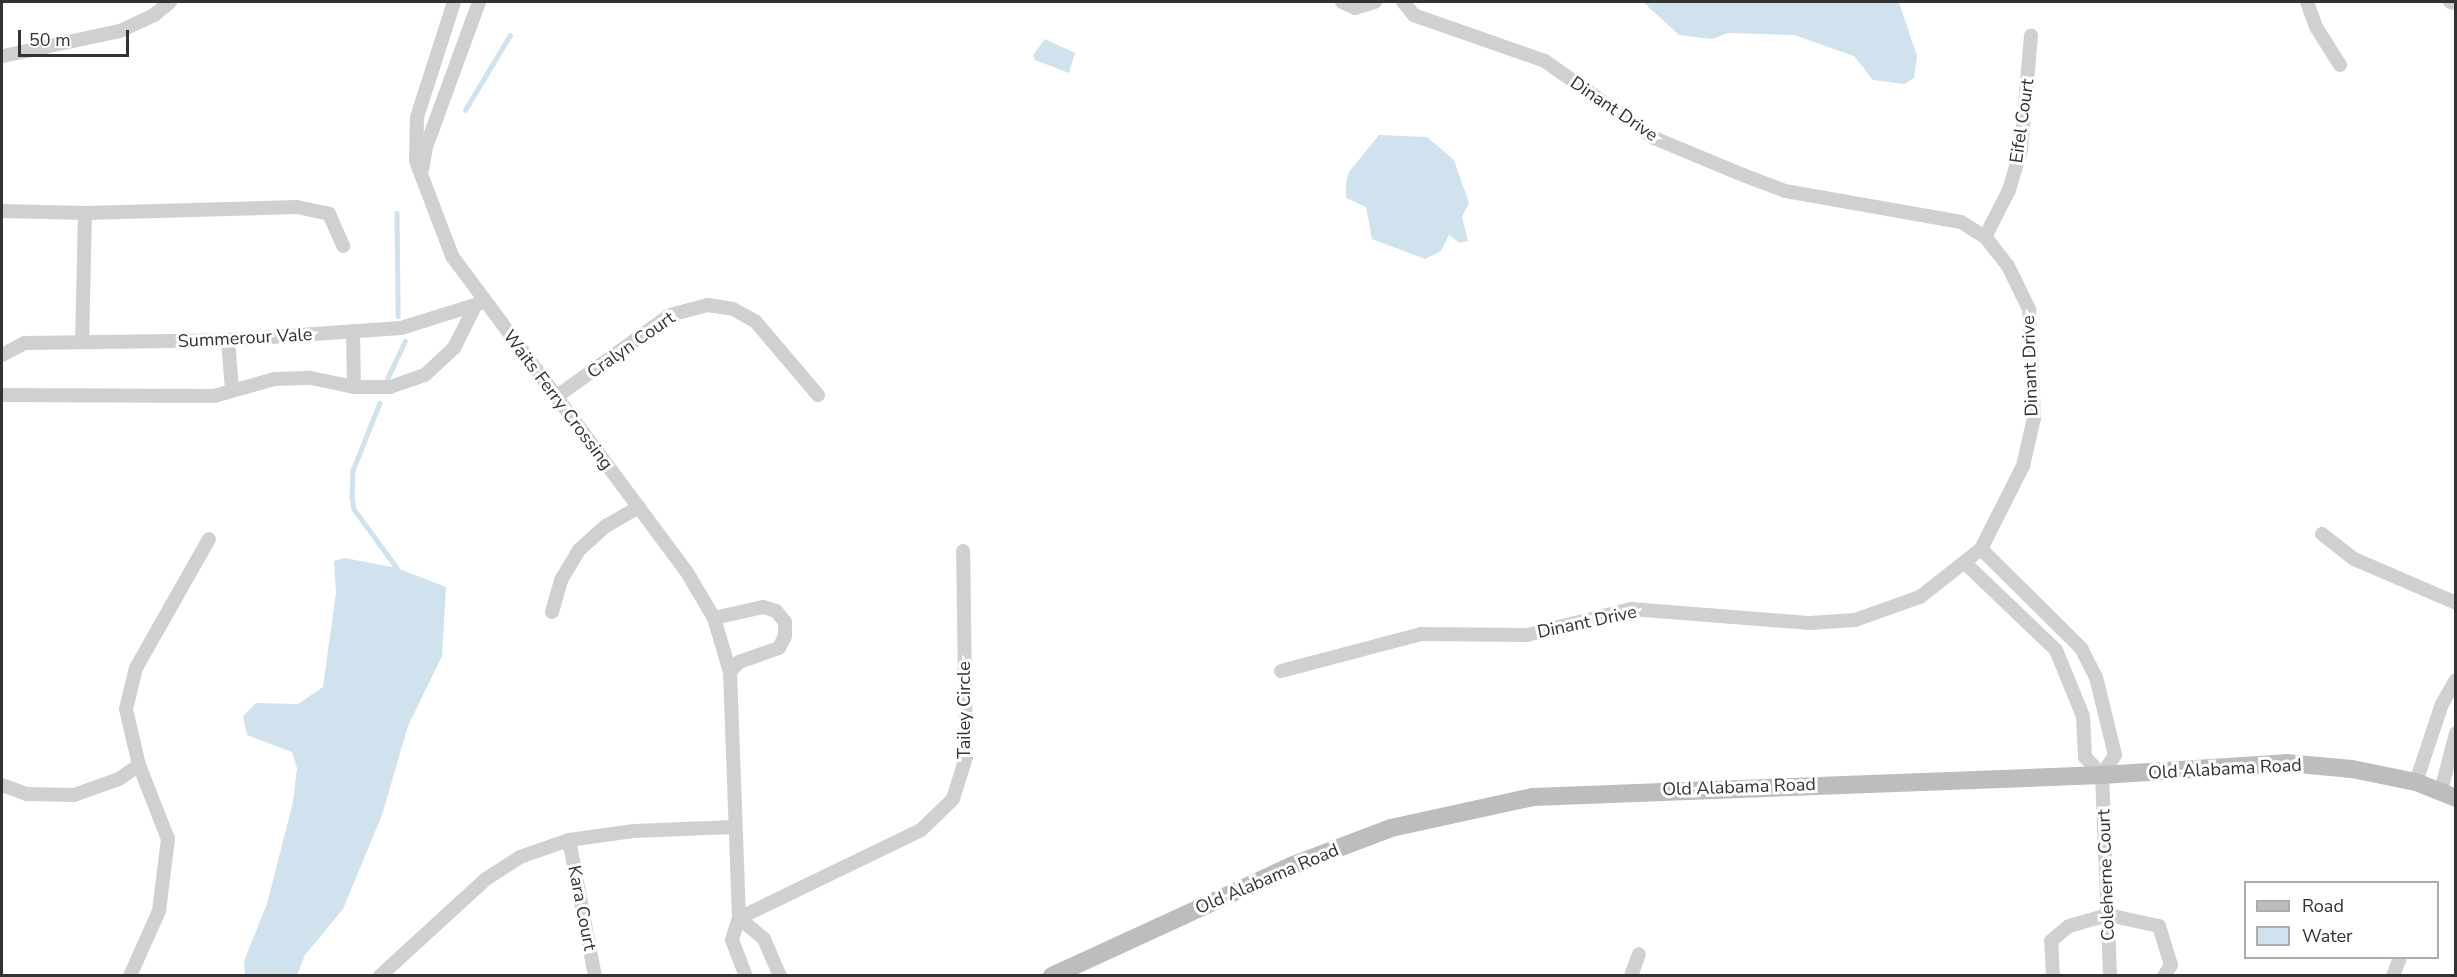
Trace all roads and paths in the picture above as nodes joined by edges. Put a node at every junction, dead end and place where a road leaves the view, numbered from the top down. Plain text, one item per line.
1 (170, 2) edge
2 (456, 2) edge
3 (1342, 2) edge
4 (1375, 2) edge
5 (1403, 2) edge
6 (2307, 2) edge
7 (2450, 2) edge
8 (2456, 3) edge
9 (478, 5) edge
10 (2031, 35) dead end
11 (3, 56) edge
12 (2340, 65) dead end
13 (422, 172) junction
14 (2, 211) edge
15 (85, 213) junction
16 (1985, 237) junction
17 (343, 246) dead end
18 (478, 304) junction
19 (354, 331) junction
20 (228, 340) junction
21 (82, 342) junction
22 (2, 353) edge
23 (354, 387) junction
24 (232, 390) junction
25 (2, 395) edge
26 (818, 395) dead end
27 (556, 397) junction
28 (639, 507) junction
29 (2322, 534) dead end
30 (209, 539) dead end
31 (1981, 549) junction
32 (963, 551) dead end
33 (1967, 565) junction
34 (2456, 603) edge
35 (552, 612) dead end
36 (714, 618) junction
37 (1281, 671) dead end
38 (730, 672) junction
39 (2456, 680) edge
40 (2105, 709) junction
41 (2083, 716) junction
42 (2456, 733) edge
43 (139, 765) junction
44 (2102, 775) junction
45 (2416, 783) junction
46 (2, 786) edge
47 (2448, 795) edge
48 (733, 827) junction
49 (569, 840) junction
50 (2108, 915) junction
51 (739, 918) junction
52 (1639, 954) dead end
53 (2399, 959) edge
54 (130, 975) edge
55 (380, 975) edge
56 (595, 975) edge
57 (746, 975) edge
58 (780, 975) edge
59 (1052, 975) edge
60 (1631, 975) edge
61 (2053, 975) edge
62 (2110, 975) edge
63 (2164, 975) edge
64 (2393, 975) edge

1 - 11 street
2 - 9 street
2 - 13 street, Waits Ferry Crossing
3 - 4 street
5 - 16 street, Dinant Drive
6 - 12 street
7 - 8 street
9 - 13 street, Waits Ferry Crossing
10 - 16 street, Eifel Court
13 - 18 street, Waits Ferry Crossing
14 - 15 street
15 - 17 street
15 - 21 street
16 - 31 street, Dinant Drive
18 - 19 street, Summerour Vale
18 - 23 street
18 - 27 street, Waits Ferry Crossing
19 - 20 street, Summerour Vale
19 - 23 street
20 - 21 street, Summerour Vale
20 - 24 street
21 - 22 street, Summerour Vale
23 - 24 street
24 - 25 street
26 - 27 street, Cralyn Court
27 - 28 street, Waits Ferry Crossing
28 - 35 street
28 - 36 street, Waits Ferry Crossing
29 - 34 street
30 - 43 street
31 - 33 street, Dinant Drive
31 - 40 street
32 - 51 street, Tailey Circle
33 - 37 street, Dinant Drive
33 - 41 street
36 - 38 street, Waits Ferry Crossing
36 - 38 street
38 - 48 street, Waits Ferry Crossing
39 - 45 street
40 - 41 street
40 - 44 street
41 - 44 street
42 - 47 street
43 - 46 street
43 - 54 street
44 - 45 main road, Old Alabama Road
44 - 50 street, Coleherne Court
44 - 59 main road, Old Alabama Road
45 - 47 main road, Old Alabama Road
48 - 49 street
48 - 51 street, Waits Ferry Crossing
49 - 55 street
49 - 56 street, Kara Court
50 - 61 street
50 - 62 street, Coleherne Court
50 - 63 street
51 - 57 street, Waits Ferry Crossing
51 - 58 street
52 - 60 street
53 - 64 street

